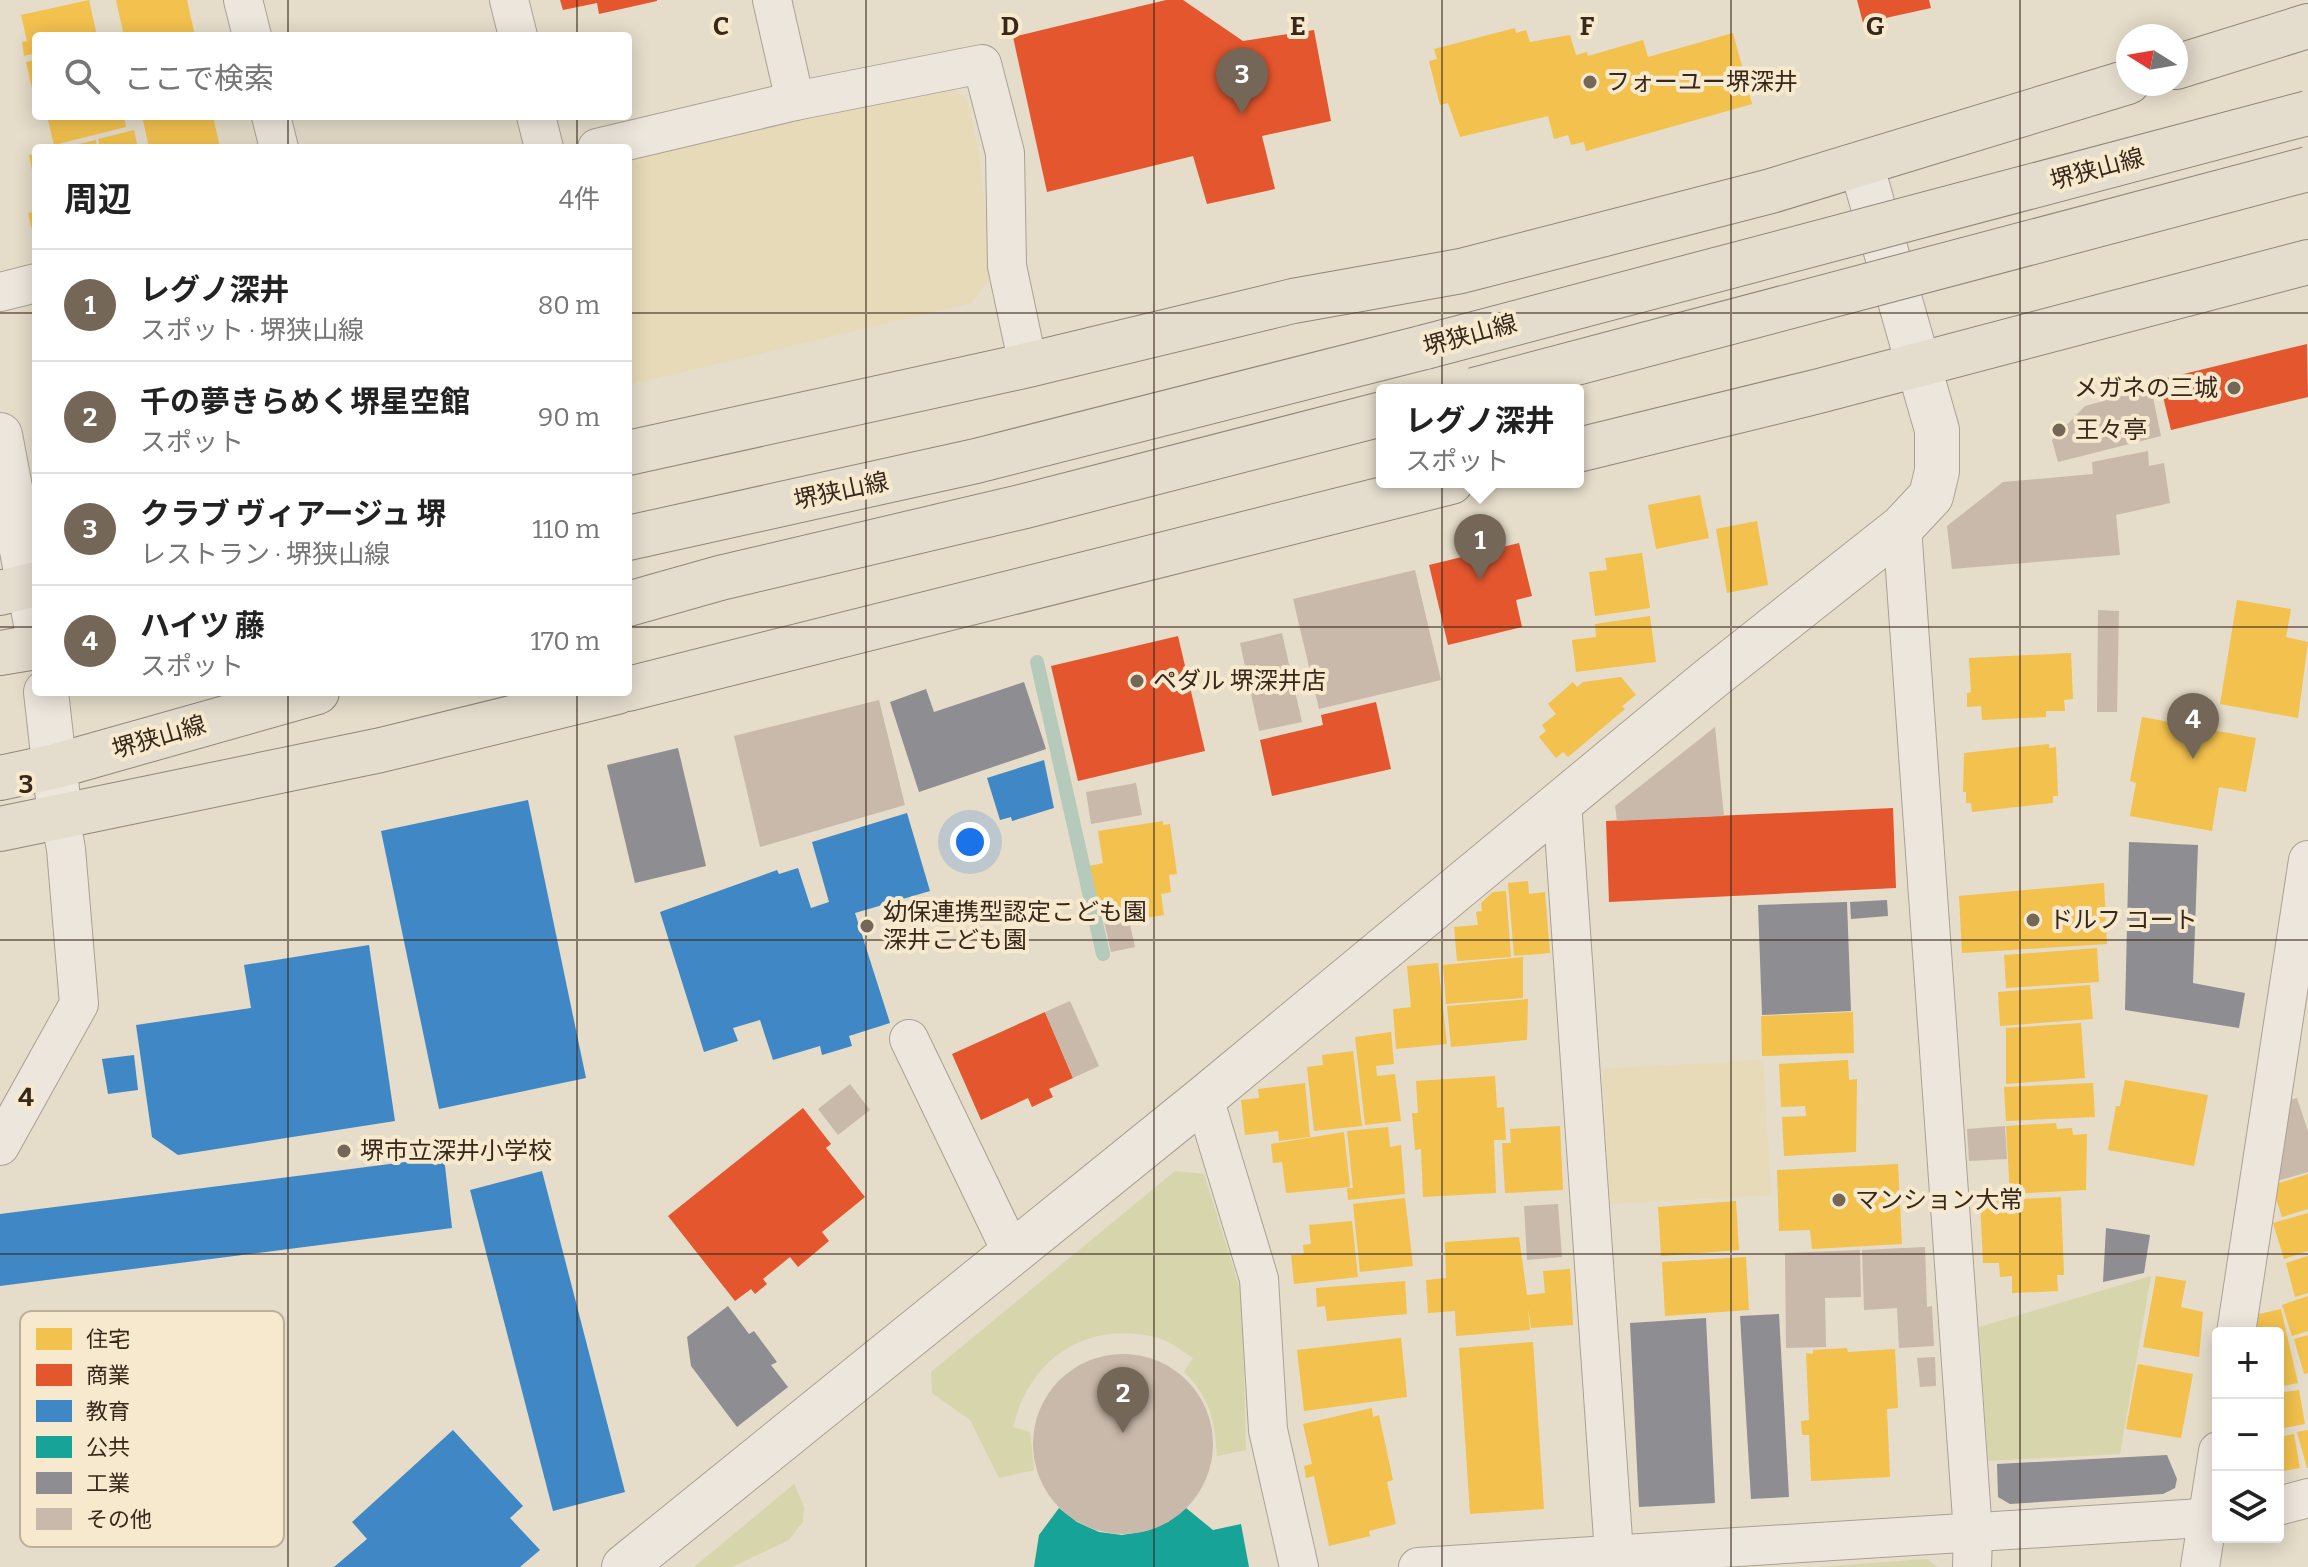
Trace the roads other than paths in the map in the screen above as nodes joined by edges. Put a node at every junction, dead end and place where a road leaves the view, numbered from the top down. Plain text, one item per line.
1 (243, 0) edge
2 (509, 0) edge
3 (772, 0) edge
4 (2308, 26) edge
5 (251, 32) edge
6 (517, 32) edge
7 (2188, 63) edge
8 (2116, 86) edge
9 (795, 101) junction
10 (2308, 113) edge
11 (272, 120) edge
12 (537, 120) edge
13 (278, 144) edge
14 (543, 144) edge
15 (614, 144) edge
16 (1861, 164) junction
17 (2308, 169) edge
18 (2308, 262) edge
19 (32, 284) edge
20 (0, 292) edge
21 (1919, 364) junction
22 (1028, 365) junction
23 (1497, 384) edge
24 (1376, 416) edge
25 (0, 435) edge
26 (1584, 448) edge
27 (632, 452) edge
28 (1427, 488) edge
29 (1902, 527) junction
30 (632, 537) edge
31 (25, 597) edge
32 (632, 603) edge
33 (32, 648) edge
34 (0, 653) edge
35 (632, 688) edge
36 (47, 696) edge
37 (303, 696) edge
38 (601, 696) edge
39 (56, 766) junction
40 (0, 778) edge
41 (1562, 802) junction
42 (60, 816) junction
43 (0, 829) edge
44 (2308, 860) edge
45 (909, 1039) dead end
46 (1204, 1098) junction
47 (0, 1146) edge
48 (1012, 1253) junction
49 (2237, 1327) edge
50 (2308, 1498) edge
51 (2284, 1504) edge
52 (2212, 1518) edge
53 (2212, 1522) edge
54 (1973, 1550) edge
55 (1614, 1554) junction
56 (624, 1567) edge
57 (1299, 1567) edge
58 (1418, 1567) edge
59 (2200, 1567) edge

1 - 5 street
2 - 6 street
3 - 9 street
4 - 7 main road
8 - 16 main road
9 - 15 street
9 - 22 street
10 - 30 main road, 堺狭山線, bridge
11 - 13 street
12 - 14 street
16 - 21 street
16 - 22 main road
17 - 23 main road, bridge
18 - 21 main road
19 - 20 street
21 - 26 main road
21 - 29 street
22 - 27 main road
24 - 32 main road
25 - 31 street
28 - 35 main road
29 - 41 street
29 - 54 street
33 - 34 main road
36 - 39 street
37 - 39 main road, 堺狭山線
38 - 42 main road
39 - 40 main road, 堺狭山線
39 - 42 street
41 - 46 street
41 - 55 street
42 - 43 main road
42 - 47 street
44 - 49 street
45 - 48 street
46 - 48 street
46 - 57 street
48 - 56 street
50 - 51 street
52 - 54 street
53 - 59 street
54 - 55 street
55 - 58 street

